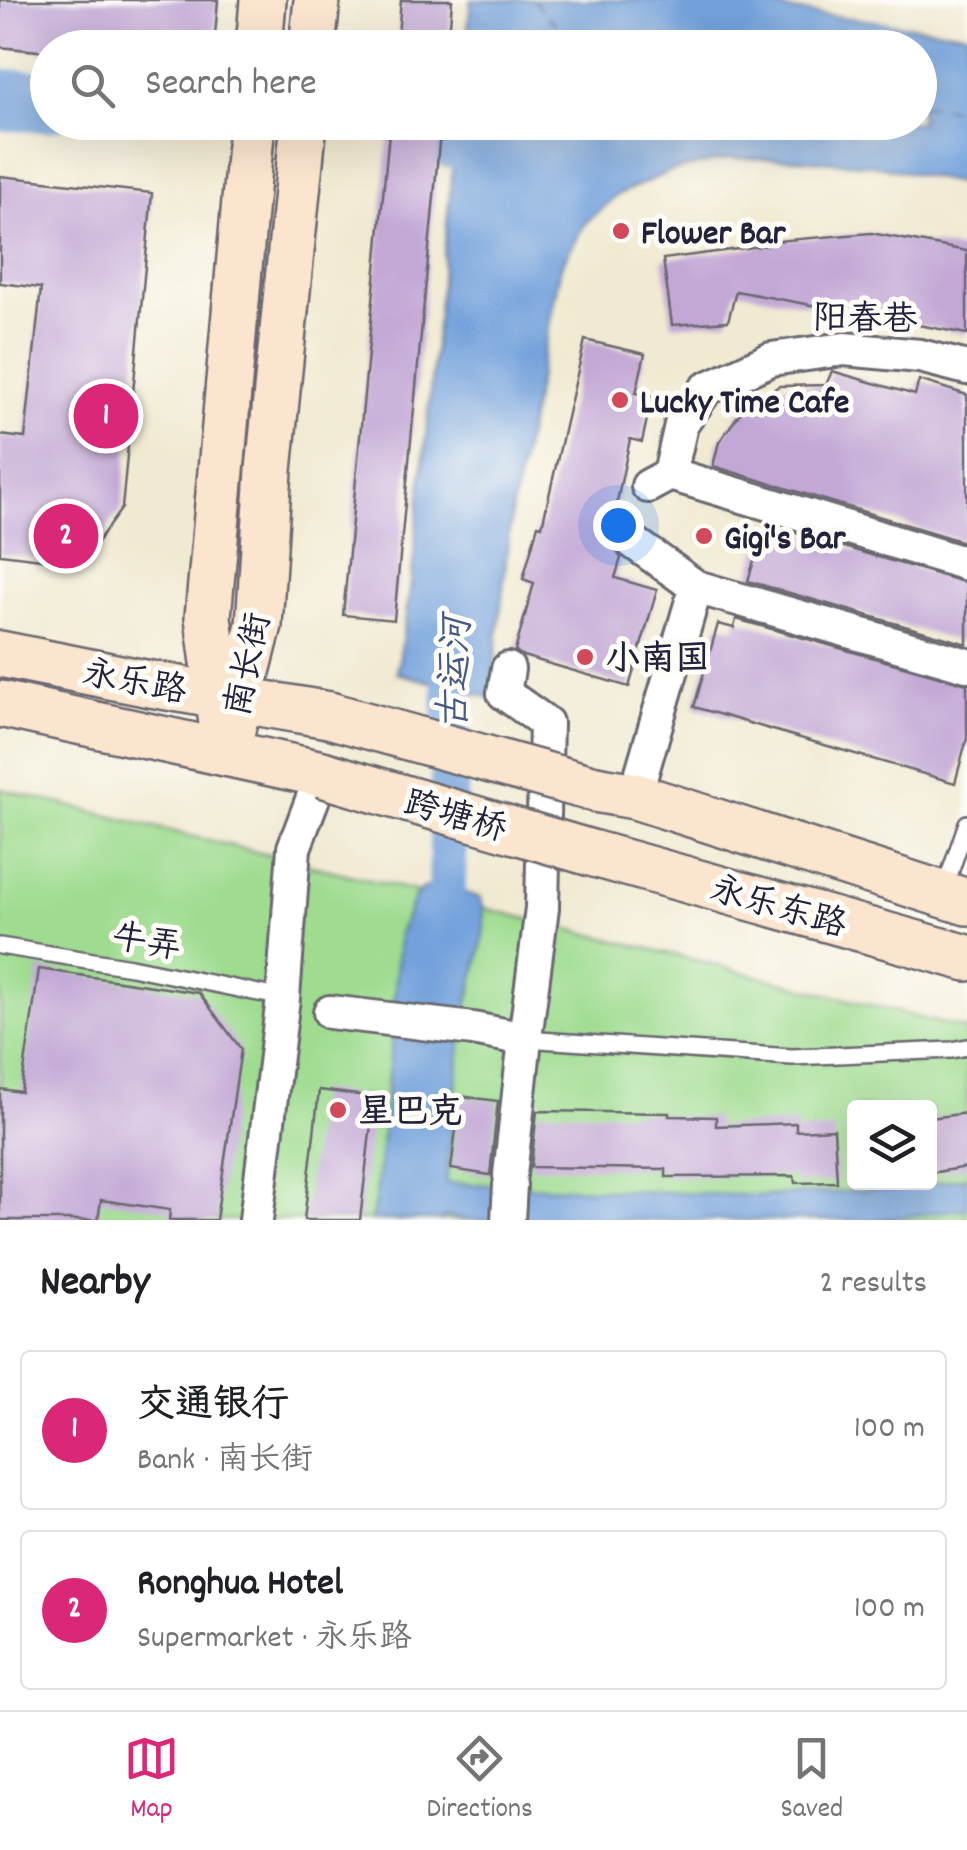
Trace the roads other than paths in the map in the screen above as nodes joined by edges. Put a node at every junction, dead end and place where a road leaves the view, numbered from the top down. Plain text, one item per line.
1 (264, 0) edge
2 (317, 0) edge
3 (261, 30) edge
4 (314, 30) edge
5 (250, 140) edge
6 (302, 140) edge
7 (967, 368) edge
8 (633, 542) dead end
9 (967, 564) edge
10 (696, 588) junction
11 (0, 654) edge
12 (967, 665) edge
13 (508, 670) dead end
14 (229, 697) junction
15 (0, 704) edge
16 (329, 715) joint
17 (226, 753) junction
18 (322, 774) junction
19 (615, 792) junction
20 (967, 823) edge
21 (591, 853) joint
22 (955, 899) edge
23 (0, 946) edge
24 (967, 958) edge
25 (283, 998) junction
26 (330, 1012) dead end
27 (524, 1039) junction
28 (967, 1048) edge
29 (256, 1220) edge
30 (508, 1220) edge

1 - 3 main road
2 - 4 main road
5 - 14 main road, 南长街
6 - 14 main road, 南长街
7 - 9 street, 阳春巷
8 - 10 street
10 - 12 street
10 - 19 street
11 - 14 main road, 永乐路
13 - 27 street
14 - 16 main road, 永乐路
14 - 17 main road, 南长街
15 - 17 main road, 永乐路
16 - 19 main road, 跨塘桥, bridge
17 - 18 main road, 永乐路
18 - 21 main road, 跨塘桥, bridge
18 - 25 street
19 - 22 main road, 永乐东路
20 - 22 lane
21 - 24 main road, 永乐东路
23 - 25 lane, 牛弄
25 - 29 street
26 - 27 street
27 - 28 lane
27 - 30 street

